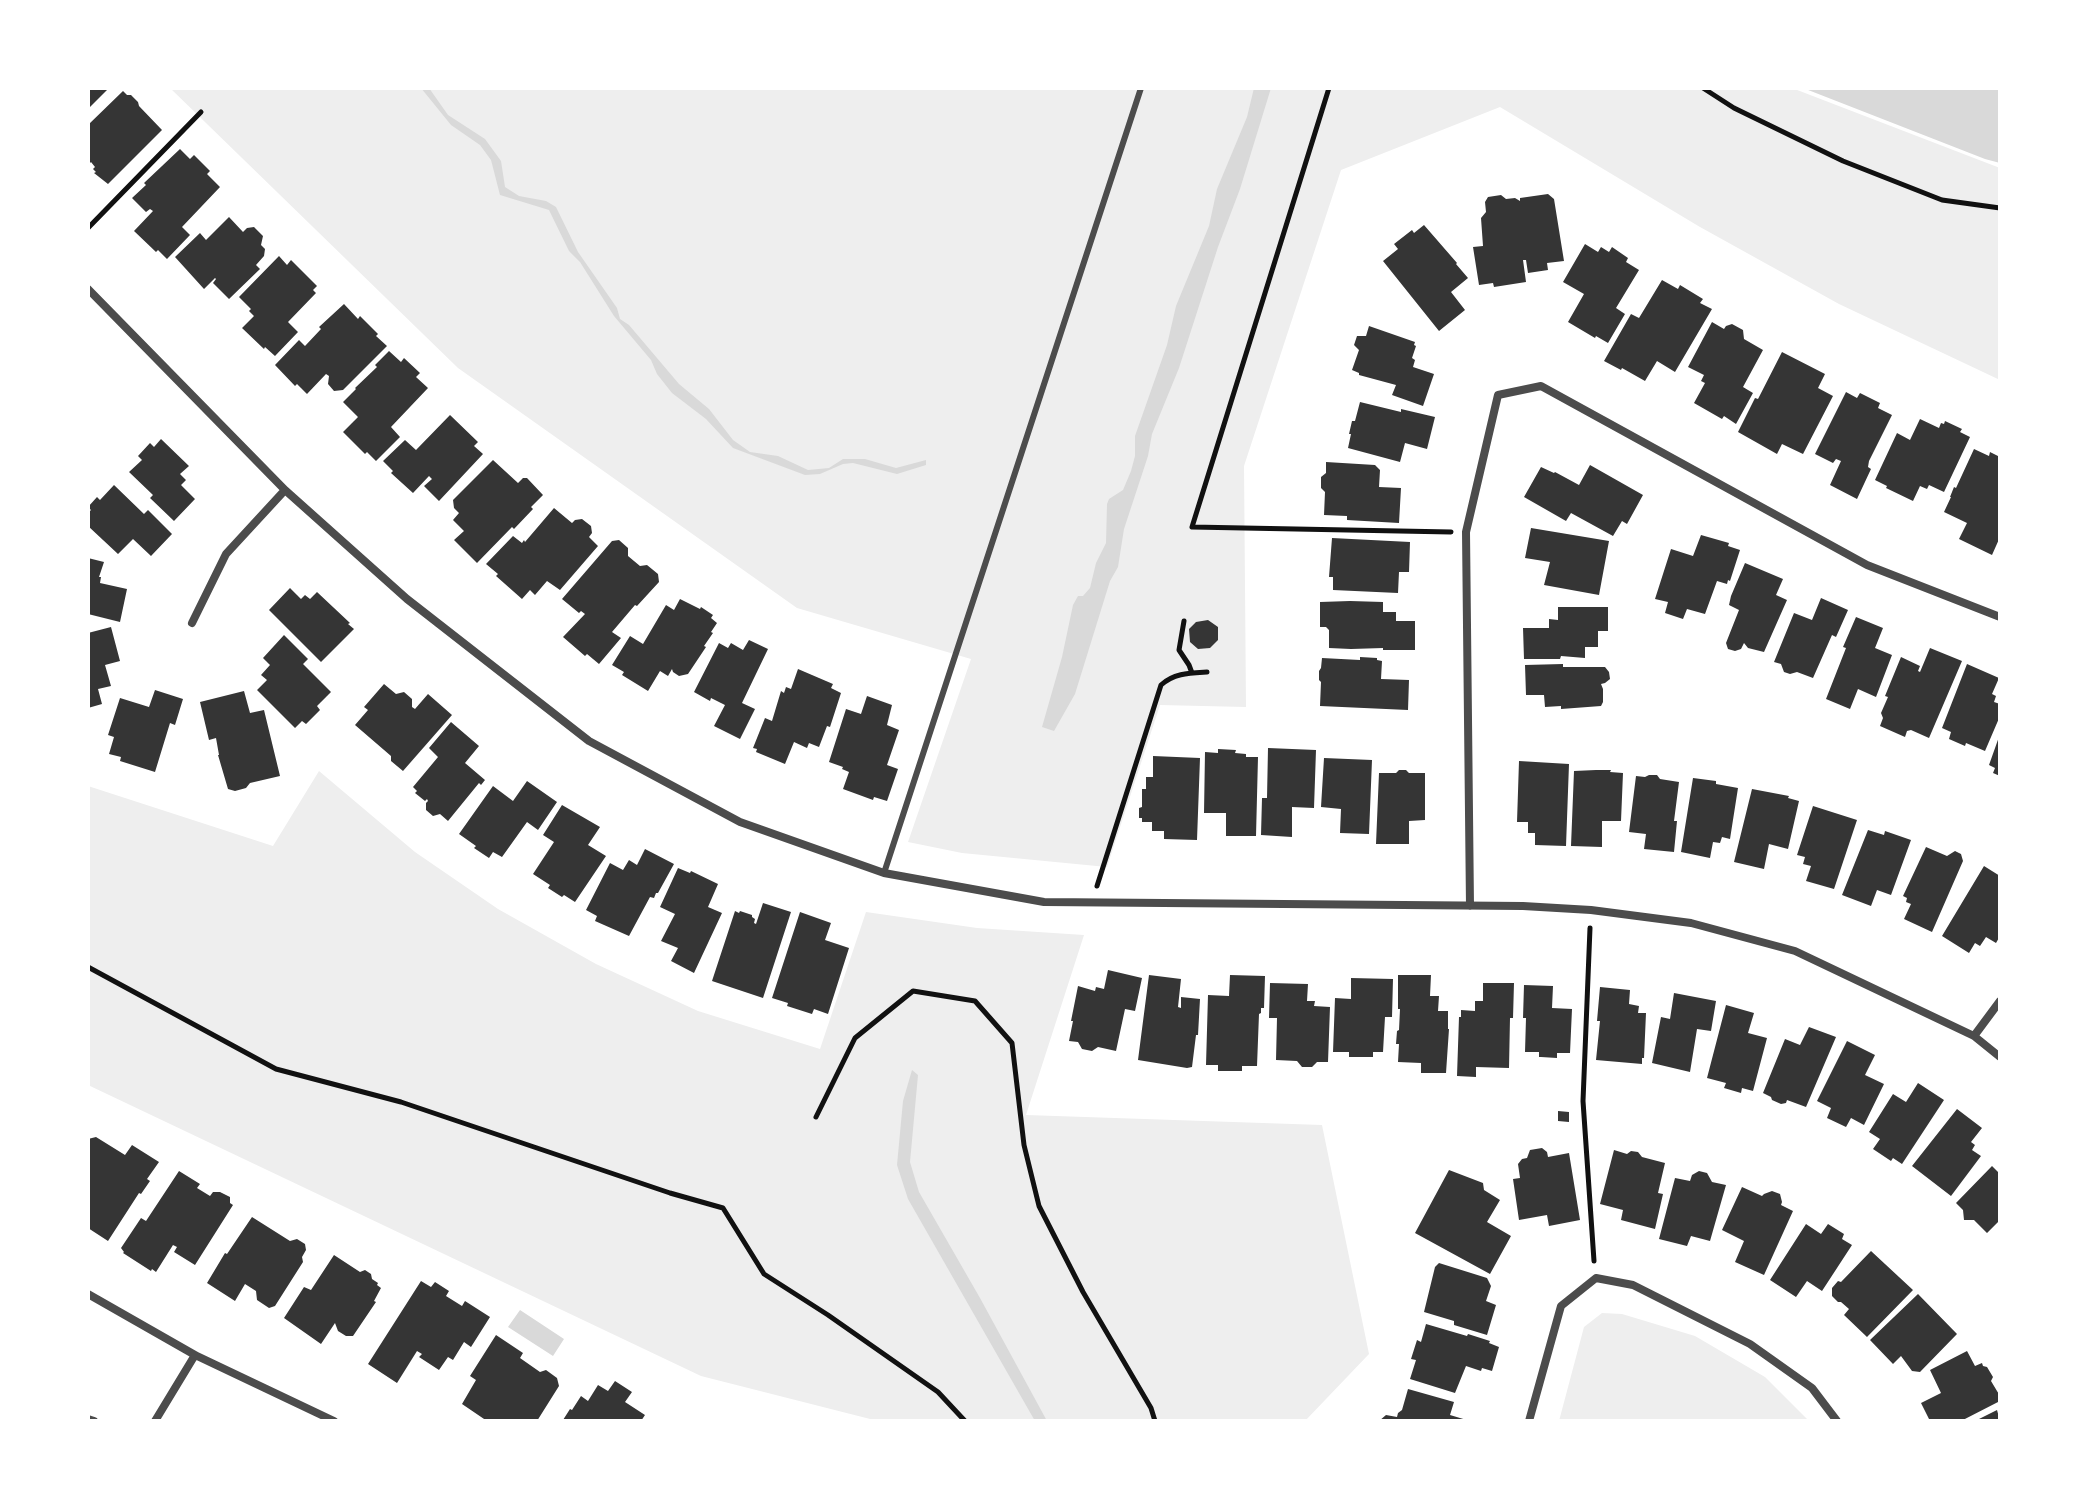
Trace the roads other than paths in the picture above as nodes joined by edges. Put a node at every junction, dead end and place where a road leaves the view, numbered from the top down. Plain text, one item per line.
1 (1141, 88) edge
2 (88, 289) edge
3 (285, 490) junction
4 (2000, 617) edge
5 (192, 623) dead end
6 (884, 873) junction
7 (1470, 906) junction
8 (2000, 1001) edge
9 (1974, 1036) junction
10 (2000, 1057) edge
11 (88, 1294) edge
12 (195, 1355) junction
13 (88, 1419) edge
14 (94, 1421) edge
15 (155, 1421) edge
16 (334, 1421) edge
17 (1529, 1421) edge
18 (1837, 1421) edge

1 - 6 lane
2 - 3 street
3 - 5 street
3 - 6 street
4 - 7 street
6 - 7 street
7 - 9 street
8 - 9 street
9 - 10 street
11 - 12 street
12 - 15 street
12 - 16 street
13 - 14 street
17 - 18 street

